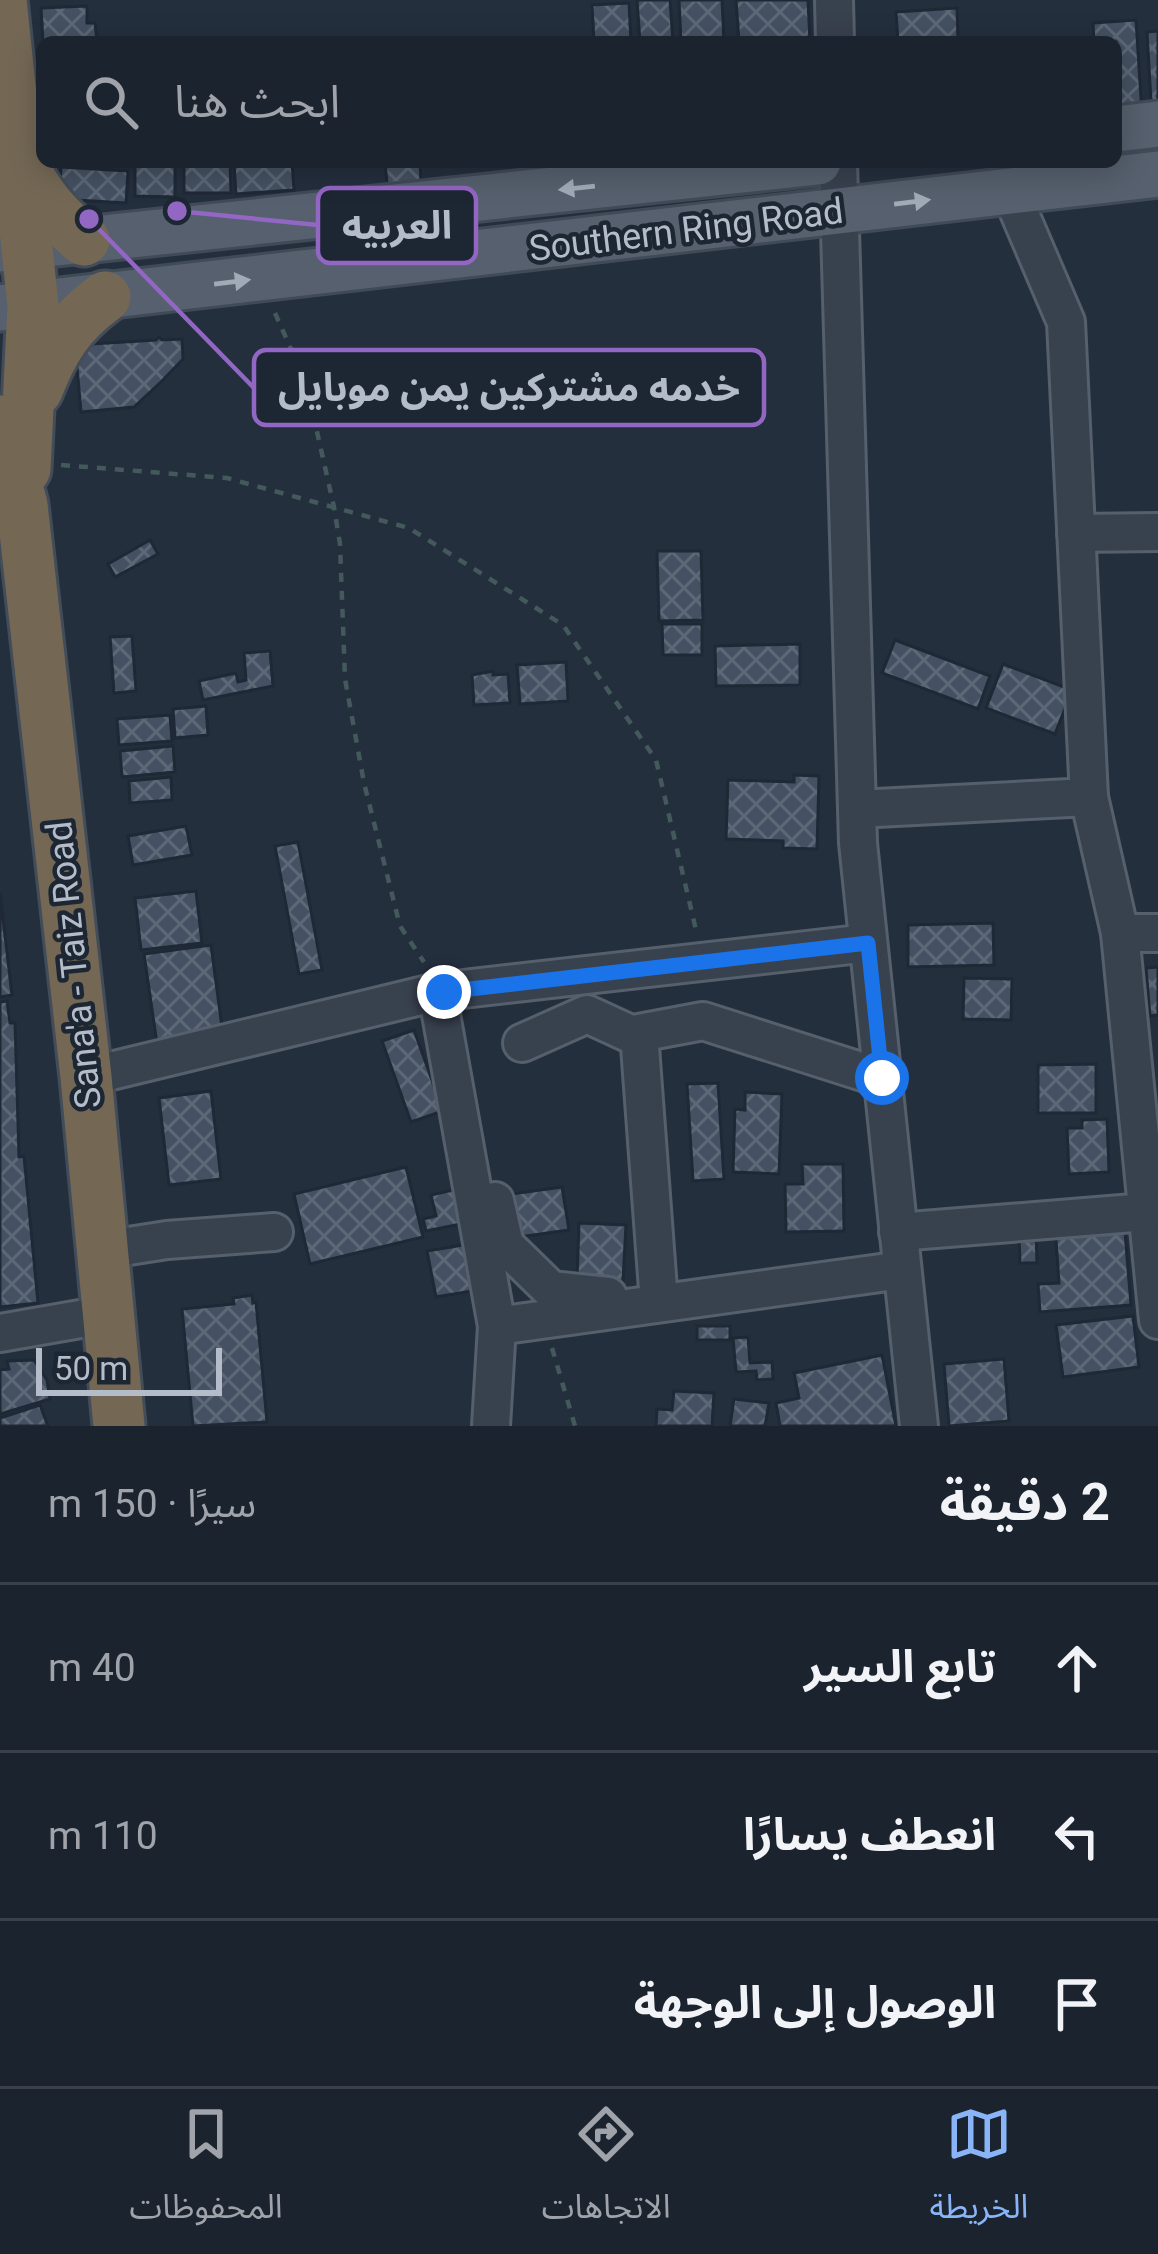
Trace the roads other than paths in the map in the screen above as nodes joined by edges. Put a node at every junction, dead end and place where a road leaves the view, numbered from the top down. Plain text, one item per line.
1 (1, 0) edge
2 (834, 0) edge
3 (835, 36) edge
4 (1158, 124) edge
5 (1122, 128) edge
6 (17, 157) junction
7 (762, 168) edge
8 (838, 168) edge
9 (1158, 174) edge
10 (1010, 190) junction
11 (839, 211) junction
12 (84, 240) junction
13 (13, 248) edge
14 (105, 297) junction
15 (16, 307) edge
16 (19, 449) edge
17 (1158, 532) edge
18 (1076, 533) junction
19 (1089, 796) junction
20 (857, 808) junction
21 (1120, 933) junction
22 (1158, 933) edge
23 (868, 943) junction
24 (441, 1003) junction
25 (639, 1038) junction
26 (522, 1043) dead end
27 (86, 1077) junction
28 (882, 1078) junction
29 (1145, 1212) junction
30 (274, 1232) dead end
31 (898, 1232) junction
32 (103, 1250) junction
33 (902, 1270) junction
34 (658, 1294) junction
35 (109, 1314) junction
36 (1158, 1320) edge
37 (497, 1326) junction
38 (0, 1334) edge
39 (119, 1426) edge
40 (491, 1426) edge
41 (919, 1426) edge

1 - 6 highway
2 - 3 street
4 - 5 main road
6 - 12 highway
6 - 13 highway
7 -> 12 main road, Southern Ring Road
8 - 11 street
9 - 10 main road, Southern Ring Road
11 -> 10 main road, Southern Ring Road
10 - 18 street
14 -> 11 main road, Southern Ring Road
11 - 20 street
12 - 13 main road, Southern Ring Road
13 - 15 highway, Sana'a - Taiz Road
14 - 15 main road, Southern Ring Road
14 - 16 highway
15 - 16 highway, Sana'a - Taiz Road
16 - 27 highway, Sana'a - Taiz Road
17 - 18 street
18 - 19 street
19 - 20 street
19 - 21 street
20 - 23 street
21 - 22 street
21 - 29 street
23 - 24 street
23 - 28 street
24 - 27 street
24 - 34 street
24 - 37 street
25 - 26 street
25 - 28 street
25 - 34 street
27 - 32 highway, Sana'a - Taiz Road
28 - 31 street
29 - 31 street
29 - 36 street
30 - 32 street
31 - 33 street
32 - 35 highway, Sana'a - Taiz Road
33 - 34 street
33 - 41 street
34 - 37 street
35 - 38 street
35 - 39 highway, Sana'a - Taiz Road
37 - 40 street

